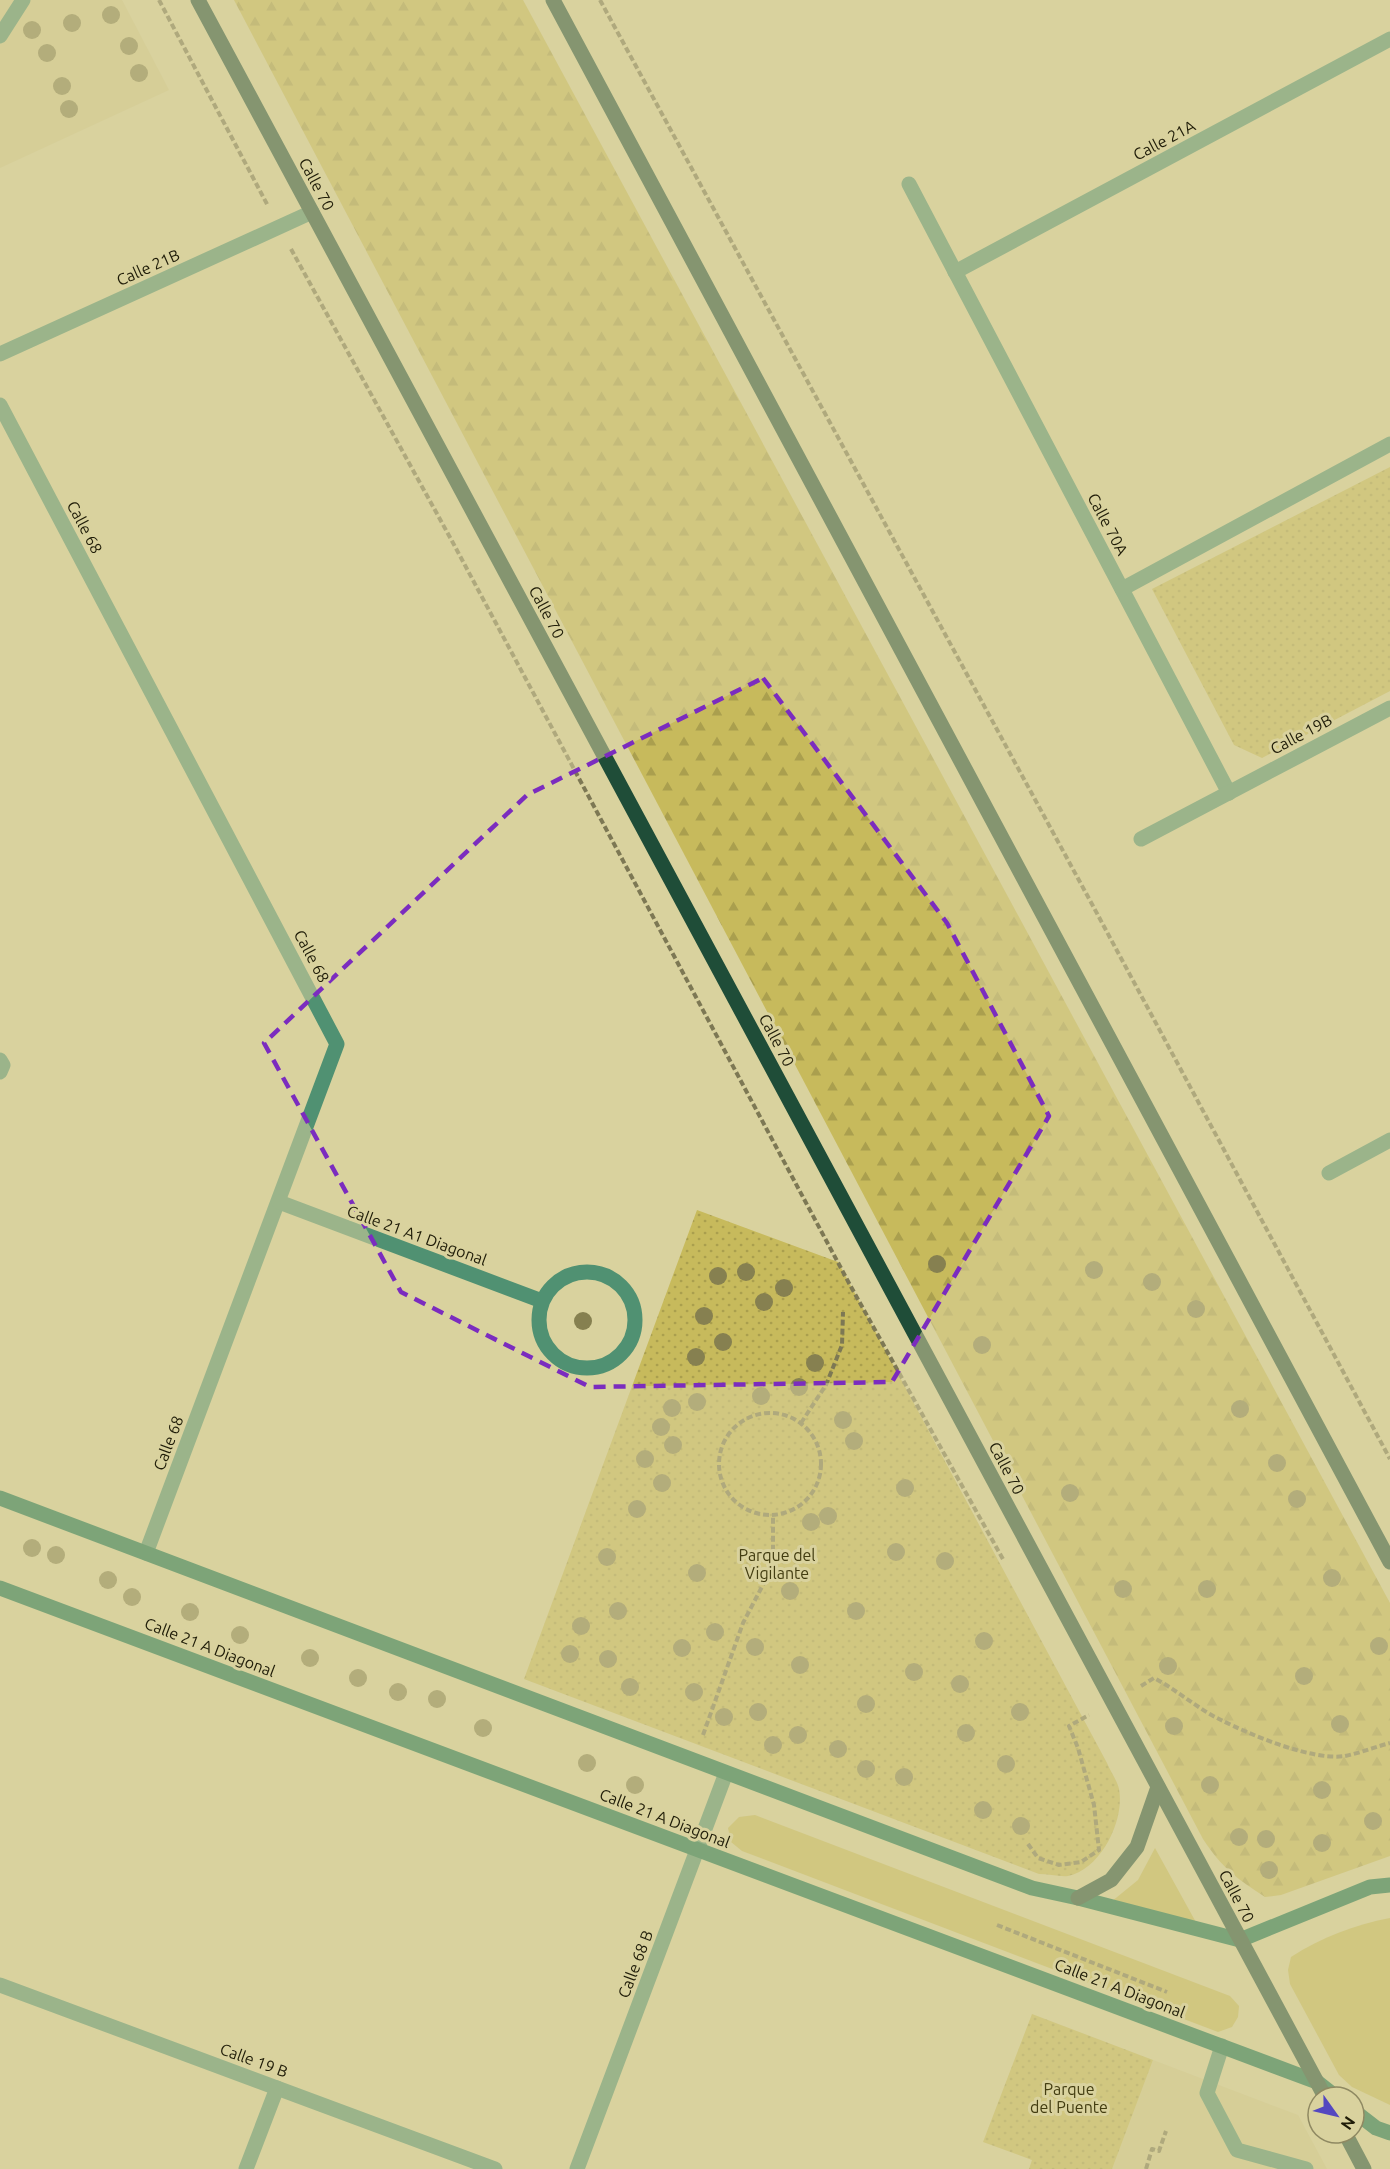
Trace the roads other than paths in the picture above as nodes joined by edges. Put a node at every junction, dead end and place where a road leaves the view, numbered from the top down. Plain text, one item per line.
1 (23, 0) edge
2 (198, 0) edge
3 (553, 0) edge
4 (0, 36) edge
5 (1390, 39) edge
6 (909, 184) dead end
7 (312, 212) junction
8 (955, 272) junction
9 (0, 354) edge
10 (0, 405) edge
11 (1390, 444) edge
12 (1122, 589) junction
13 (1390, 708) edge
14 (1229, 793) junction
15 (1141, 839) dead end
16 (0, 1060) edge
17 (0, 1072) edge
18 (1390, 1140) edge
19 (1329, 1173) dead end
20 (279, 1202) junction
21 (542, 1301) junction
22 (0, 1498) edge
23 (146, 1553) junction
24 (1390, 1562) edge
25 (0, 1588) edge
26 (726, 1773) junction
27 (1158, 1787) junction
28 (698, 1849) junction
29 (1390, 1885) edge
30 (1078, 1898) junction
31 (1240, 1940) junction
32 (0, 1985) edge
33 (1222, 2046) junction
34 (1317, 2082) junction
35 (1319, 2085) edge
36 (1321, 2085) edge
37 (277, 2088) junction
38 (1366, 2120) edge
39 (1390, 2133) edge
40 (1351, 2145) edge
41 (246, 2169) edge
42 (495, 2169) edge
43 (577, 2169) edge
44 (1306, 2169) edge
45 (1364, 2169) edge

1 - 4 street
2 - 7 main road, Calle 70
3 - 24 main road
5 - 8 street, Calle 21A
6 - 8 street, Calle 70A
7 - 9 street, Calle 21B
7 - 27 main road, Calle 70
8 - 12 street, Calle 70A
10 - 20 street, Calle 68
11 - 12 street
12 - 14 street, Calle 70A
13 - 14 street, Calle 19B
14 - 15 street, Calle 19B
16 - 17 street
18 - 19 street
20 - 21 street, Calle 21 A1 Diagonal
20 - 23 street, Calle 68
21 - 21 street
22 - 23 main road
23 - 26 main road
25 - 28 main road, Calle 21 A Diagonal
26 - 28 street, Calle 68 B
26 - 30 main road
27 - 30 main road
27 - 31 main road, Calle 70
28 - 33 main road, Calle 21 A Diagonal
28 - 43 street, Calle 68 B
29 - 31 main road
30 - 31 main road
31 - 34 main road, Calle 70
32 - 37 street, Calle 19 B
33 - 34 main road, Calle 21 A Diagonal
33 - 44 street
34 - 35 main road, Calle 70
34 - 36 main road, Calle 21 A Diagonal
37 - 41 street
37 - 42 street, Calle 19 B
38 - 39 main road
40 - 45 main road

